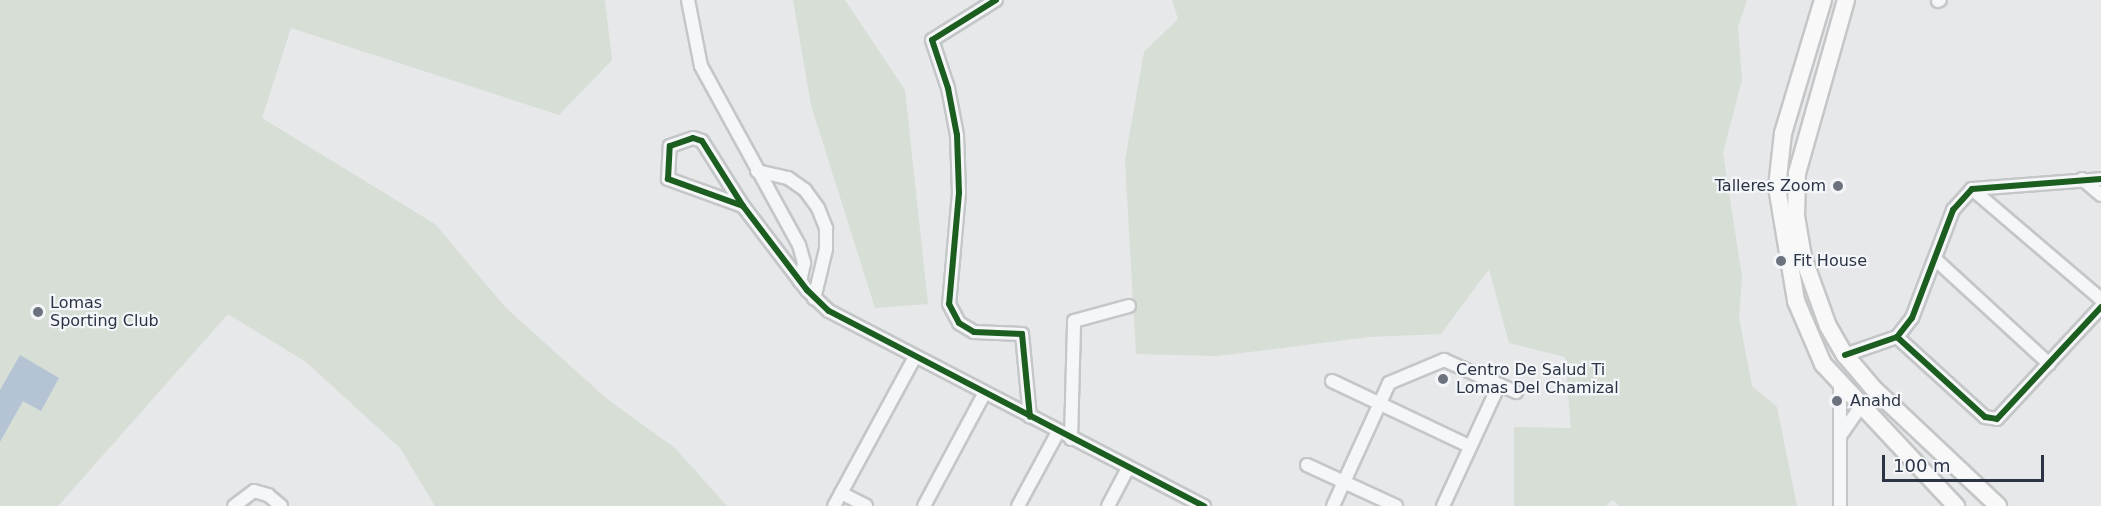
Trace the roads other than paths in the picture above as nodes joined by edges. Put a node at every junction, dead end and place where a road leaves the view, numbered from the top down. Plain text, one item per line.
1 (688, 0) edge
2 (996, 0) edge
3 (1822, 0) edge
4 (1846, 0) edge
5 (1794, 97) junction
6 (1815, 107) junction
7 (1785, 125) junction
8 (1807, 130) junction
9 (757, 171) junction
10 (2101, 178) edge
11 (2082, 179) junction
12 (1972, 189) junction
13 (2101, 195) edge
14 (743, 206) junction
15 (1935, 259) junction
16 (800, 282) junction
17 (814, 299) junction
18 (2101, 299) edge
19 (1129, 306) dead end
20 (2101, 307) edge
21 (1897, 337) junction
22 (1845, 355) junction
23 (915, 357) junction
24 (2049, 364) junction
25 (1332, 381) dead end
26 (1840, 384) junction
27 (1499, 385) junction
28 (1516, 392) dead end
29 (984, 394) junction
30 (1380, 404) junction
31 (1860, 407) junction
32 (1030, 417) junction
33 (1058, 432) junction
34 (1919, 432) junction
35 (1840, 436) junction
36 (1071, 439) junction
37 (1896, 445) junction
38 (1469, 446) junction
39 (1936, 448) junction
40 (1915, 464) junction
41 (1306, 465) dead end
42 (1128, 468) junction
43 (1344, 483) junction
44 (841, 493) junction
45 (1201, 505) edge
46 (234, 506) edge
47 (281, 506) edge
48 (834, 506) edge
49 (866, 506) edge
50 (924, 506) edge
51 (1018, 506) edge
52 (1108, 506) edge
53 (1333, 506) edge
54 (1396, 506) edge
55 (1443, 506) edge
56 (1840, 506) edge
57 (1956, 506) edge
58 (1998, 506) edge

1 - 9 street
2 - 32 street
3 - 5 main road
4 - 6 main road
5 - 6 main road
5 - 7 main road
6 - 8 main road
7 - 8 main road
7 - 26 main road
8 - 22 main road
9 - 16 street
9 - 17 street
10 - 11 street
11 - 12 street
11 - 13 street
12 - 15 street
12 - 18 street
14 - 14 street
14 - 16 street
15 - 21 street
15 - 24 street
16 - 17 street
17 - 23 street
19 - 36 street
20 - 24 street
21 - 22 street
21 - 24 street
22 - 34 main road
23 - 29 street
23 - 44 street
25 - 30 street
26 - 31 main road
26 - 35 street
27 - 28 street
27 - 30 street
27 - 38 street
29 - 32 street
29 - 50 street
30 - 38 street
30 - 43 street
31 - 35 street
31 - 37 main road
32 - 33 street
33 - 36 street
33 - 51 street
34 - 37 main road
34 - 39 main road
35 - 56 street
36 - 42 street
37 - 40 main road
38 - 55 street
39 - 40 main road
39 - 58 main road
40 - 57 main road
41 - 43 street
42 - 45 street
42 - 52 street
43 - 53 street
43 - 54 street
44 - 48 street
44 - 49 street
46 - 47 street

